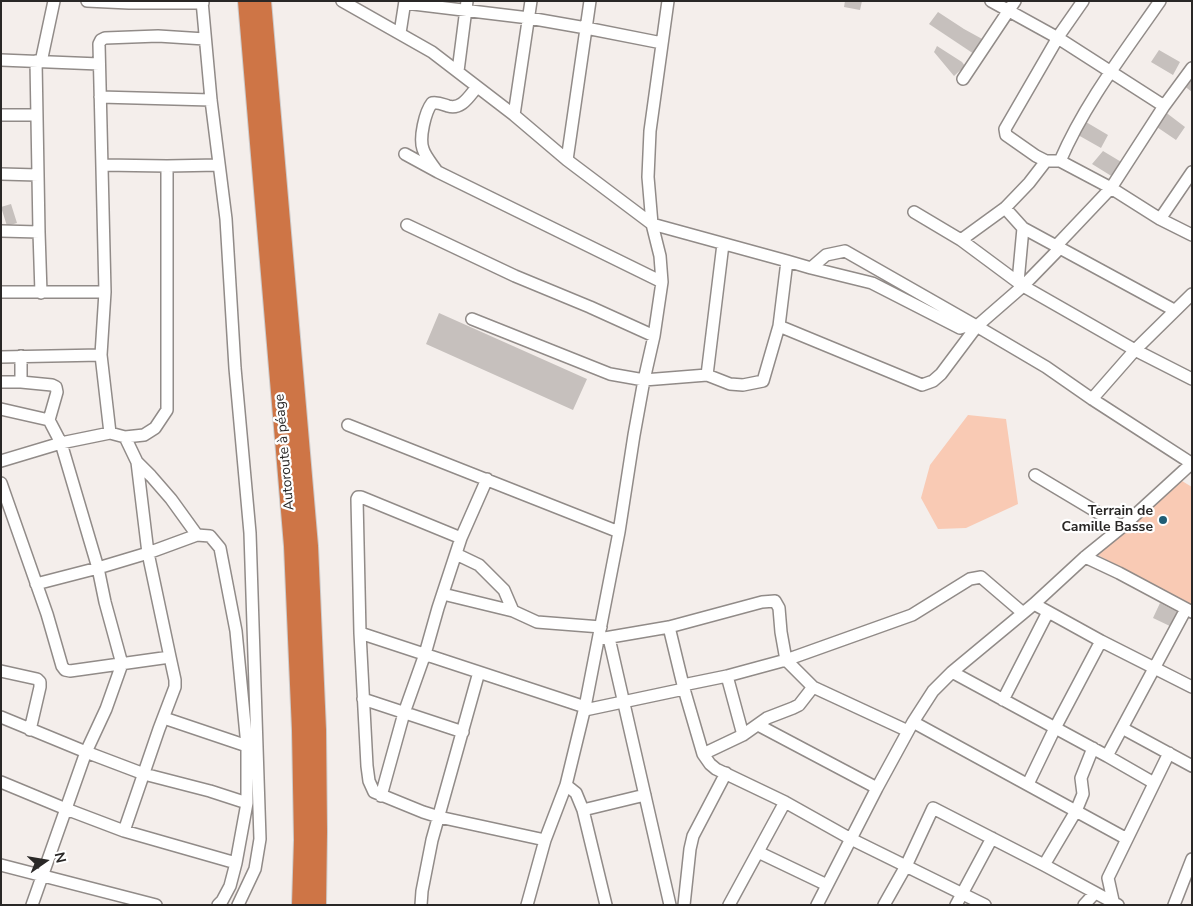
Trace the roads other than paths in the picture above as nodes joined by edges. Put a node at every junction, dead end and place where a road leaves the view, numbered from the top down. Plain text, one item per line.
1 (54, 1) edge
2 (87, 1) edge
3 (247, 1) edge
4 (262, 1) edge
5 (342, 1) edge
6 (531, 1) edge
7 (590, 1) edge
8 (668, 1) edge
9 (991, 1) edge
10 (1083, 1) edge
11 (1160, 1) edge
12 (202, 2) edge
13 (405, 2) edge
14 (466, 6) edge
15 (1012, 6) edge
16 (529, 18) junction
17 (586, 28) junction
18 (400, 34) junction
19 (1058, 38) junction
20 (205, 39) junction
21 (662, 43) junction
22 (1, 60) edge
23 (38, 62) junction
24 (99, 64) junction
25 (1192, 68) edge
26 (458, 71) junction
27 (1112, 71) junction
28 (963, 79) dead end
29 (478, 87) junction
30 (100, 97) junction
31 (212, 100) junction
32 (1164, 106) junction
33 (1, 115) edge
34 (36, 115) junction
35 (514, 115) junction
36 (405, 154) dead end
37 (567, 160) junction
38 (1046, 161) junction
39 (1060, 161) junction
40 (103, 165) junction
41 (219, 165) junction
42 (168, 166) junction
43 (438, 172) junction
44 (1192, 172) edge
45 (1, 174) edge
46 (38, 175) junction
47 (1112, 188) junction
48 (1005, 208) junction
49 (914, 212) dead end
50 (1160, 219) junction
51 (652, 224) junction
52 (407, 225) dead end
53 (1023, 228) junction
54 (1, 232) edge
55 (39, 232) junction
56 (1192, 235) edge
57 (961, 240) junction
58 (722, 244) junction
59 (1058, 247) junction
60 (787, 260) junction
61 (811, 268) junction
62 (662, 282) junction
63 (1021, 284) junction
64 (1, 292) edge
65 (105, 292) junction
66 (41, 293) junction
67 (1189, 301) edge
68 (1174, 310) junction
69 (472, 319) dead end
70 (975, 325) junction
71 (779, 326) junction
72 (654, 336) junction
73 (1135, 350) junction
74 (101, 354) junction
75 (21, 356) junction
76 (1, 357) edge
77 (707, 375) junction
78 (1192, 379) edge
79 (644, 380) junction
80 (21, 382) junction
81 (2, 384) edge
82 (1092, 399) junction
83 (1, 409) edge
84 (49, 420) junction
85 (348, 425) dead end
86 (110, 433) junction
87 (125, 437) junction
88 (60, 443) junction
89 (1, 461) edge
90 (136, 462) junction
91 (1192, 463) edge
92 (1035, 476) dead end
93 (486, 479) junction
94 (1, 483) edge
95 (1122, 527) junction
96 (619, 532) junction
97 (197, 535) junction
98 (461, 538) junction
99 (148, 553) junction
100 (456, 554) junction
101 (1086, 557) junction
102 (98, 568) junction
103 (36, 584) junction
104 (443, 594) junction
105 (1034, 604) junction
106 (1189, 610) edge
107 (513, 611) junction
108 (1048, 612) junction
109 (1023, 613) junction
110 (669, 627) junction
111 (360, 633) junction
112 (603, 635) junction
113 (1101, 641) junction
114 (425, 654) junction
115 (170, 657) junction
116 (786, 660) junction
117 (122, 664) junction
118 (1155, 668) junction
119 (1, 671) edge
120 (480, 672) junction
121 (952, 672) junction
122 (727, 676) junction
123 (683, 687) junction
124 (813, 687) junction
125 (1192, 687) edge
126 (363, 700) junction
127 (1003, 700) junction
128 (624, 702) junction
129 (585, 709) junction
130 (404, 713) junction
131 (1, 717) edge
132 (164, 718) junction
133 (758, 725) junction
134 (911, 726) junction
135 (1055, 728) junction
136 (1122, 728) junction
137 (30, 730) junction
138 (464, 732) junction
139 (743, 735) junction
140 (247, 746) junction
141 (1093, 748) junction
142 (86, 752) junction
143 (1169, 753) junction
144 (703, 754) junction
145 (1107, 756) junction
146 (1192, 766) edge
147 (726, 773) junction
148 (144, 774) junction
149 (1, 782) edge
150 (1154, 783) junction
151 (1028, 784) junction
152 (566, 785) junction
153 (877, 788) junction
154 (645, 795) junction
155 (381, 796) junction
156 (785, 802) junction
157 (247, 803) junction
158 (66, 809) junction
159 (584, 810) junction
160 (1076, 811) junction
161 (439, 817) junction
162 (124, 831) junction
163 (992, 838) junction
164 (851, 839) junction
165 (545, 840) junction
166 (1127, 840) junction
167 (758, 852) junction
168 (1192, 859) edge
169 (236, 863) junction
170 (1, 865) edge
171 (1044, 865) junction
172 (906, 866) junction
173 (43, 875) junction
174 (827, 885) junction
175 (962, 893) junction
176 (1095, 893) junction
177 (1115, 904) edge
178 (32, 905) edge
179 (156, 905) edge
180 (218, 905) edge
181 (238, 905) edge
182 (301, 905) edge
183 (317, 905) edge
184 (421, 905) edge
185 (527, 905) edge
186 (606, 905) edge
187 (670, 905) edge
188 (684, 905) edge
189 (729, 905) edge
190 (817, 905) edge
191 (884, 905) edge
192 (956, 905) edge
193 (985, 905) edge
194 (1084, 905) edge
195 (1174, 905) edge

1 - 23 street
2 - 12 street
3 - 182 highway, Autoroute à péage
4 - 183 highway
5 - 18 street
6 - 16 street
7 - 17 street
8 - 21 street
9 - 15 street
10 - 19 street
11 - 27 street
12 - 20 street
13 - 14 street
13 - 18 street
14 - 16 street
14 - 26 street
15 - 19 street
15 - 28 street
16 - 17 street
16 - 35 street
17 - 21 street
17 - 37 street
18 - 26 street
19 - 27 street
19 - 38 street
20 - 24 street
20 - 31 street
21 - 51 street
22 - 23 street
23 - 24 street
23 - 34 street
24 - 30 street
25 - 32 street
26 - 29 street
27 - 32 street
27 - 39 street
29 - 35 street
29 - 43 street
30 - 31 street
30 - 40 street
31 - 41 street
32 - 47 street
33 - 34 street
34 - 46 street
35 - 37 street
36 - 43 street
37 - 51 street
38 - 39 street
38 - 48 street
39 - 47 street
40 - 42 street
40 - 65 street
41 - 42 street
41 - 181 street
42 - 87 street
43 - 62 street
44 - 50 street
45 - 46 street
46 - 55 street
47 - 50 street
47 - 59 street
48 - 53 street
48 - 57 street
49 - 57 street
50 - 56 street
51 - 58 street
51 - 62 street
52 - 72 street
53 - 59 street
53 - 63 street
54 - 55 street
55 - 66 street
57 - 63 street
58 - 60 street
58 - 77 street
59 - 63 street
59 - 68 street
60 - 61 street
60 - 71 street
61 - 70 street
61 - 70 street
62 - 72 street
63 - 70 street
63 - 73 street
64 - 66 street
65 - 66 street
65 - 74 street
67 - 68 street
68 - 73 street
69 - 79 street
70 - 71 street
70 - 82 street
71 - 77 street
72 - 79 street
73 - 78 street
73 - 82 street
74 - 75 street
74 - 86 street
75 - 76 street
75 - 80 street
77 - 79 street
79 - 96 street
80 - 81 street
80 - 84 street
82 - 91 street
83 - 84 street
84 - 88 street
85 - 93 street
86 - 87 street
86 - 88 street
87 - 90 street
88 - 89 street
88 - 102 street
90 - 97 street
90 - 99 street
91 - 95 street
92 - 95 street
93 - 96 street
93 - 98 street
94 - 103 street
95 - 101 street
96 - 112 street
97 - 99 street
97 - 140 street
98 - 100 street
98 - 111 street
99 - 102 street
99 - 115 street
100 - 104 street
100 - 107 street
101 - 105 street
101 - 106 street
102 - 103 street
102 - 117 street
103 - 117 street
104 - 107 street
104 - 114 street
105 - 108 street
105 - 109 street
106 - 118 street
107 - 112 street
108 - 113 street
108 - 127 street
109 - 116 street
109 - 121 street
110 - 112 street
110 - 116 street
110 - 123 street
111 - 114 street
111 - 126 street
112 - 128 street
112 - 129 street
113 - 118 street
113 - 135 street
114 - 120 street
114 - 130 street
115 - 117 street
115 - 132 street
116 - 122 street
116 - 124 street
117 - 142 street
118 - 125 street
118 - 136 street
119 - 137 street
120 - 129 street
120 - 138 street
121 - 127 street
121 - 134 street
122 - 123 street
122 - 139 street
123 - 128 street
123 - 144 street
124 - 133 street
124 - 134 street
126 - 130 street
126 - 155 street
127 - 135 street
128 - 129 street
128 - 154 street
129 - 152 street
130 - 138 street
130 - 155 street
131 - 137 street
132 - 140 street
132 - 148 street
133 - 139 street
133 - 153 street
134 - 151 street
134 - 153 street
135 - 141 street
135 - 151 street
136 - 143 street
136 - 145 street
137 - 142 street
138 - 161 street
139 - 144 street
140 - 157 street
141 - 145 street
141 - 160 street
142 - 148 street
142 - 158 street
143 - 146 street
143 - 150 street
144 - 147 street
145 - 150 street
147 - 156 street
147 - 188 street
148 - 157 street
148 - 162 street
149 - 158 street
150 - 166 street
151 - 160 street
152 - 159 street
152 - 165 street
153 - 164 street
154 - 159 street
154 - 187 street
155 - 161 street
156 - 164 street
156 - 167 street
157 - 169 street
158 - 162 street
158 - 173 street
159 - 186 street
160 - 166 street
160 - 171 street
161 - 165 street
161 - 184 street
162 - 169 street
163 - 171 street
163 - 172 street
163 - 175 street
164 - 172 street
164 - 174 street
165 - 185 street
166 - 177 street
167 - 174 street
167 - 189 street
168 - 195 street
169 - 180 street
170 - 173 street
171 - 176 street
172 - 175 street
172 - 191 street
173 - 178 street
173 - 179 street
174 - 190 street
175 - 192 street
175 - 193 street
176 - 177 street
176 - 194 street

